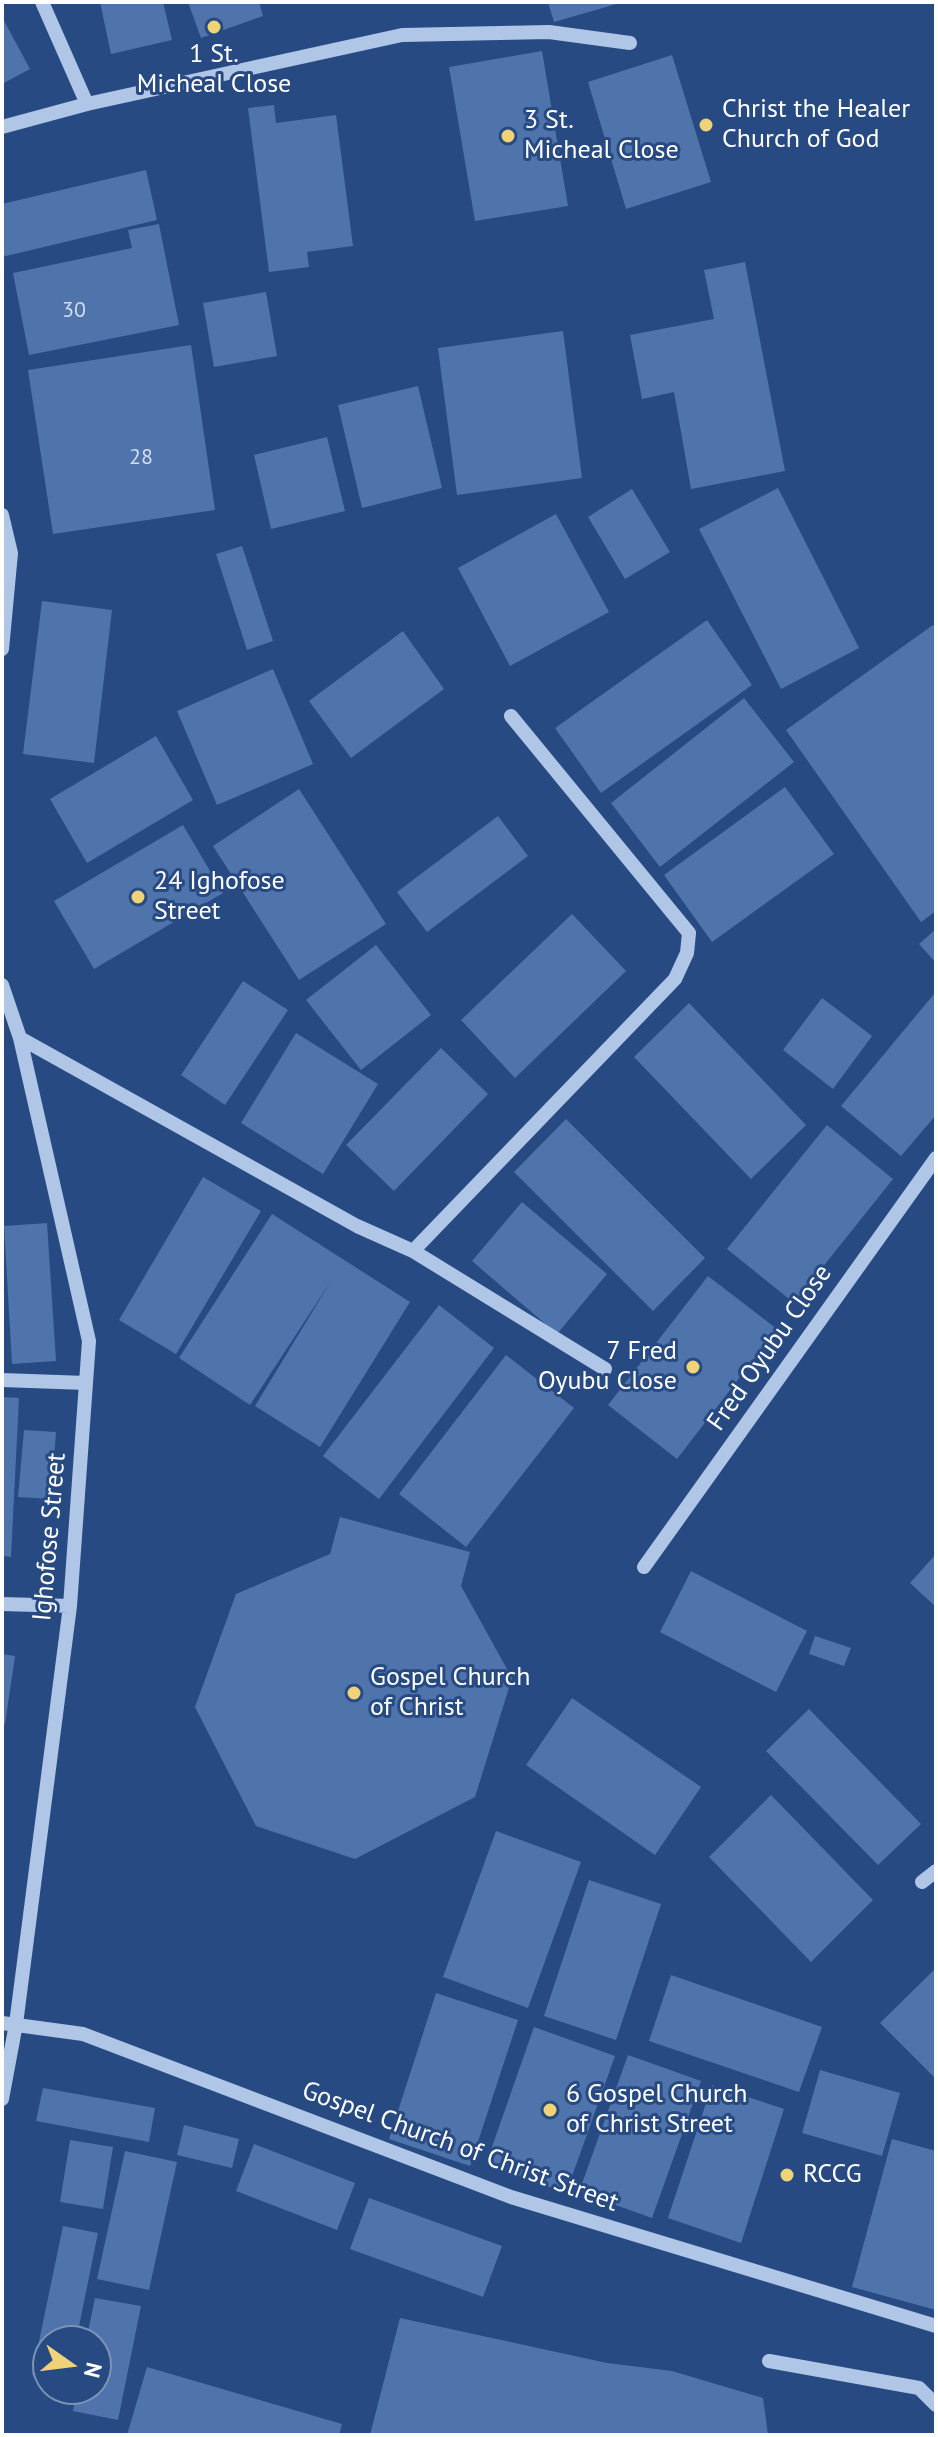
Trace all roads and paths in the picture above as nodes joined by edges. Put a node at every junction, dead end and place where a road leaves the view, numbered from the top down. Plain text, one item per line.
1 (42, 2) edge
2 (630, 43) dead end
3 (87, 104) junction
4 (2, 127) edge
5 (2, 515) edge
6 (2, 649) edge
7 (511, 716) dead end
8 (2, 985) edge
9 (20, 1038) junction
10 (936, 1158) edge
11 (413, 1251) junction
12 (605, 1369) dead end
13 (2, 1380) edge
14 (86, 1383) junction
15 (644, 1567) dead end
16 (2, 1604) edge
17 (70, 1606) junction
18 (936, 1871) edge
19 (922, 1882) dead end
20 (9, 2024) edge
21 (2, 2099) edge
22 (936, 2326) edge
23 (769, 2361) dead end
24 (936, 2405) edge

1 - 3 street
2 - 3 street
3 - 4 street
5 - 6 street
7 - 11 street
8 - 9 street, Ighofose Street
9 - 11 street
9 - 14 street, Ighofose Street
10 - 15 street, Fred Oyubu Close
11 - 12 street
13 - 14 street
14 - 17 street, Ighofose Street
16 - 17 street
17 - 20 street, Ighofose Street
18 - 19 street
20 - 21 street, Ighofose Street
20 - 22 street, Gospel Church of Christ Street
23 - 24 street

